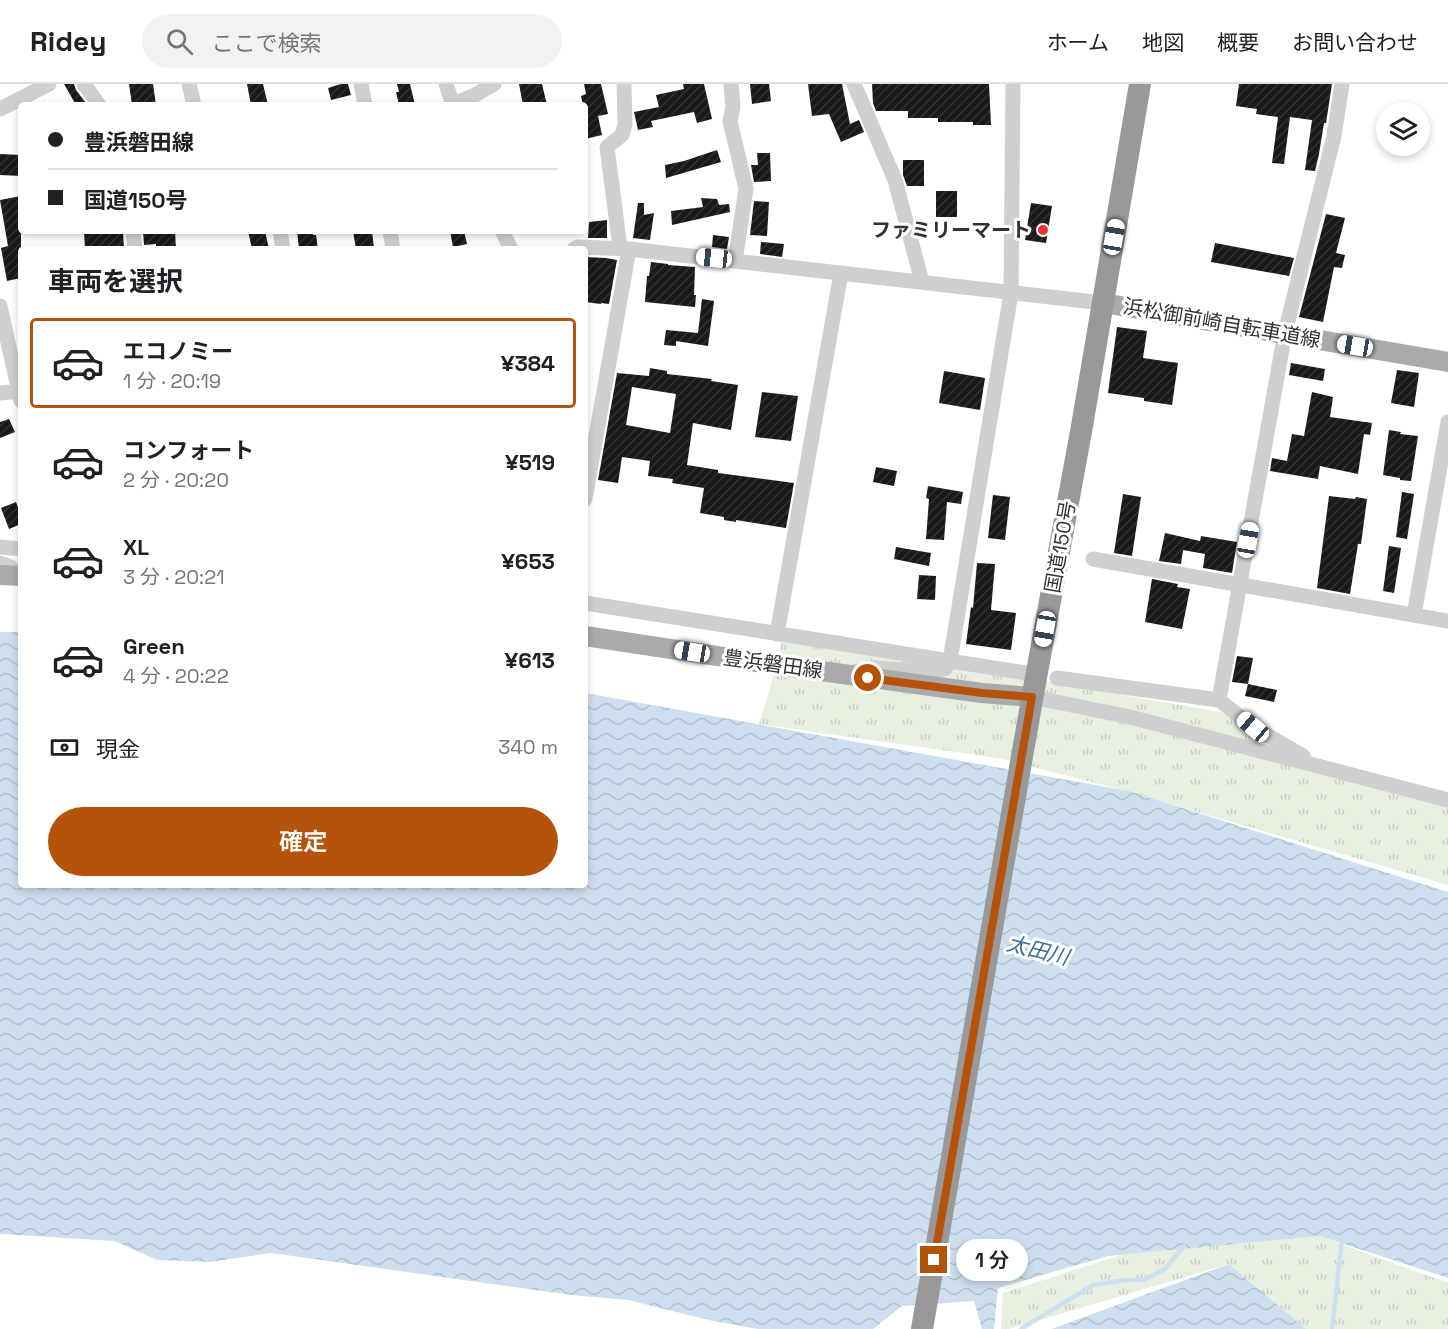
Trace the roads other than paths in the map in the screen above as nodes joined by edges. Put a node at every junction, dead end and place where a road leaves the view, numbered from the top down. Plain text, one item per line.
1 (49, 84) edge
2 (84, 84) edge
3 (189, 84) edge
4 (361, 84) edge
5 (447, 84) edge
6 (494, 84) edge
7 (731, 84) edge
8 (854, 84) edge
9 (1013, 84) edge
10 (1140, 84) edge
11 (1341, 84) edge
12 (628, 85) edge
13 (476, 100) edge
14 (97, 102) edge
15 (193, 102) edge
16 (364, 102) edge
17 (451, 102) edge
18 (0, 108) edge
19 (588, 247) edge
20 (625, 249) junction
21 (735, 261) junction
22 (842, 273) junction
23 (922, 282) junction
24 (1011, 292) junction
25 (1103, 303) junction
26 (0, 306) edge
27 (1285, 333) junction
28 (1448, 362) edge
29 (18, 385) edge
30 (0, 393) edge
31 (18, 394) edge
32 (1448, 422) edge
33 (588, 480) edge
34 (0, 547) edge
35 (18, 549) edge
36 (1093, 559) dead end
37 (0, 563) edge
38 (12, 576) edge
39 (1240, 586) junction
40 (588, 603) edge
41 (1414, 615) junction
42 (1448, 621) edge
43 (777, 633) junction
44 (588, 636) edge
45 (950, 661) junction
46 (1026, 673) dead end
47 (846, 675) junction
48 (1057, 678) dead end
49 (1219, 699) junction
50 (1031, 701) junction
51 (1321, 766) junction
52 (1448, 800) edge
53 (922, 1329) edge

1 - 18 street
2 - 14 street
3 - 15 street
4 - 16 street
5 - 17 street
6 - 13 street
7 - 21 street
8 - 23 street
9 - 24 street
10 - 25 highway, 国道150号
11 - 27 street
12 - 20 street
19 - 20 street
20 - 21 street
20 - 33 street
21 - 22 street
22 - 23 street
22 - 43 street
23 - 24 street
24 - 25 street
24 - 45 street
25 - 27 main road, 浜松御前崎自転車道線
25 - 50 highway, 国道150号
26 - 29 street
27 - 28 main road, 浜松御前崎自転車道線
27 - 39 street
30 - 31 street
32 - 41 street
34 - 35 street
36 - 39 street
37 - 38 street
39 - 41 street
39 - 49 street
40 - 43 street
41 - 42 street
43 - 45 street
44 - 47 main road, 豊浜磐田線
45 - 46 street
45 - 47 street
47 - 50 main road, 豊浜磐田線
48 - 49 street
49 - 51 street
50 - 51 street
50 - 53 highway, 国道150号
51 - 52 street

